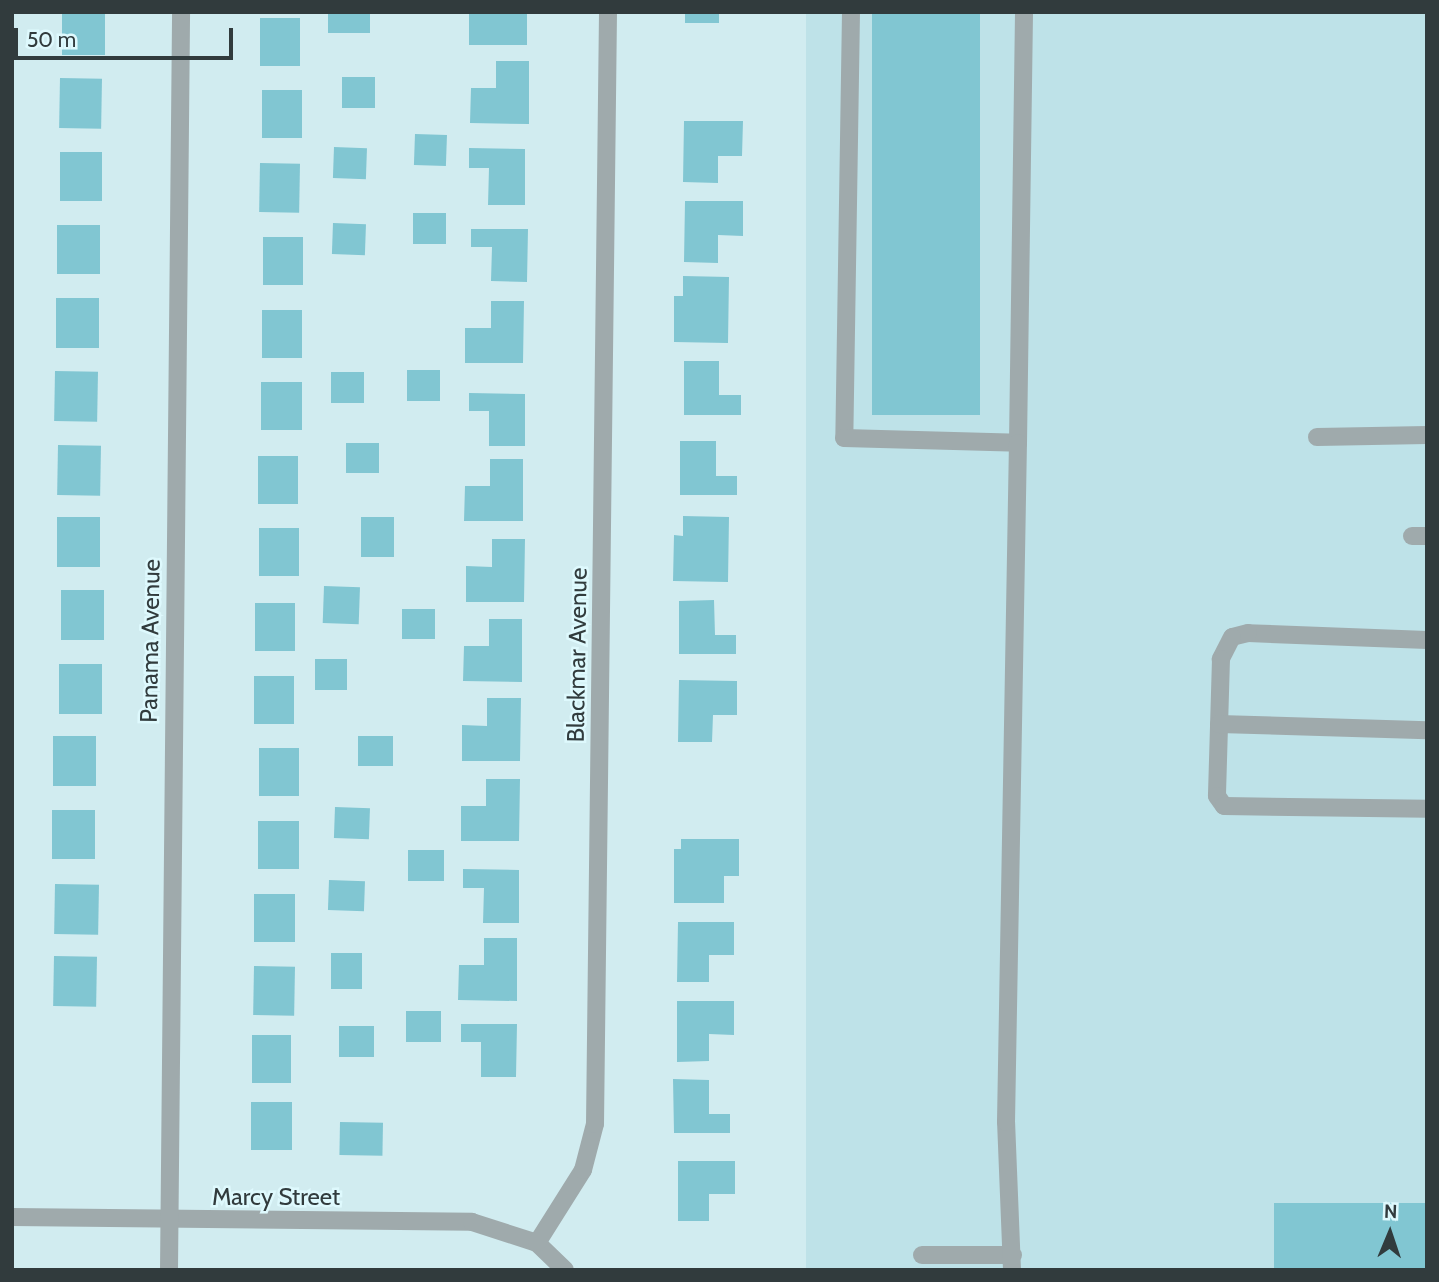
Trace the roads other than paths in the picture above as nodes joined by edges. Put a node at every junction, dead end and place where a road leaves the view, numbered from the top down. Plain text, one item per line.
1 (181, 12) edge
2 (608, 12) edge
3 (851, 12) edge
4 (1024, 12) edge
5 (1427, 435) edge
6 (1317, 437) dead end
7 (1018, 443) junction
8 (1427, 640) edge
9 (1219, 724) junction
10 (1427, 730) edge
11 (1427, 809) edge
12 (12, 1217) edge
13 (169, 1220) junction
14 (537, 1243) junction
15 (922, 1255) dead end
16 (1013, 1263) edge
17 (169, 1270) edge
18 (565, 1270) edge

1 - 13 street, Panama Avenue
2 - 14 street, Blackmar Avenue
3 - 7 street
4 - 7 street
5 - 6 street
7 - 16 street
8 - 9 street
9 - 10 street
9 - 11 street
12 - 13 street, Marcy Street
13 - 14 street, Marcy Street
13 - 17 street, Panama Avenue
14 - 18 street
15 - 16 street

